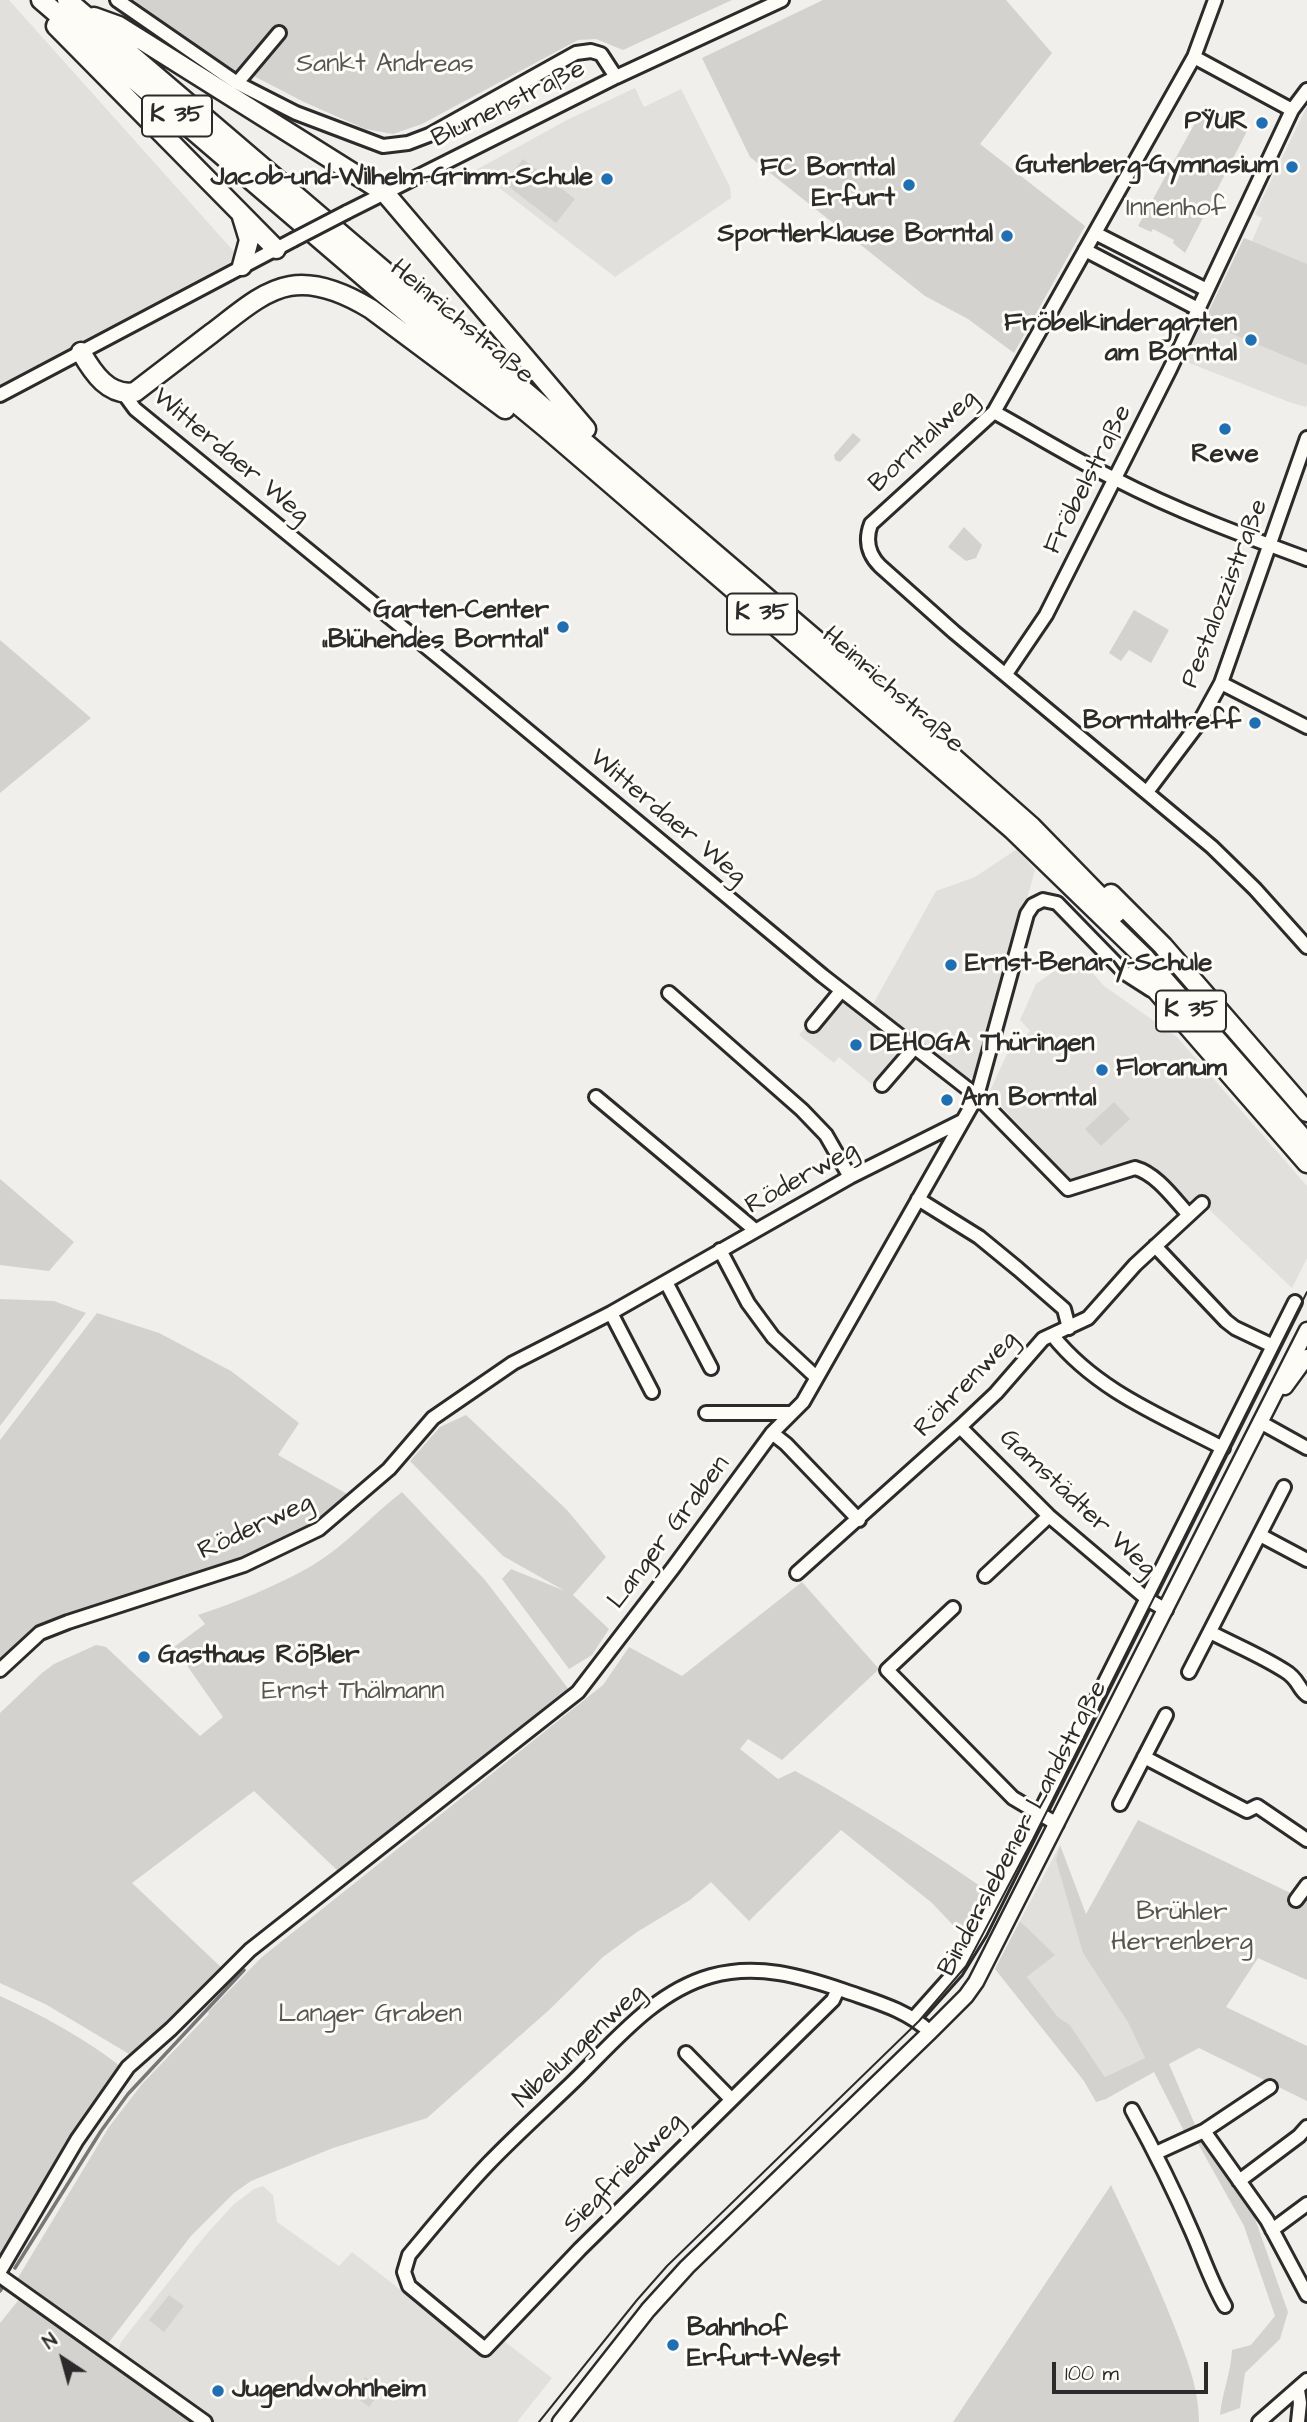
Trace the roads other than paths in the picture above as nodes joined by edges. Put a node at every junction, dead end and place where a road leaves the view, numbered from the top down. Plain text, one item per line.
1 (34, 0) edge
2 (41, 0) edge
3 (67, 0) edge
4 (117, 0) edge
5 (782, 0) edge
6 (1215, 0) edge
7 (81, 12) junction
8 (279, 33) dead end
9 (1194, 57) junction
10 (616, 77) junction
11 (237, 83) junction
12 (1307, 90) edge
13 (1292, 110) junction
14 (385, 193) junction
15 (240, 214) junction
16 (1095, 233) junction
17 (276, 249) junction
18 (1085, 250) junction
19 (242, 266) junction
20 (1207, 290) junction
21 (1198, 309) junction
22 (81, 352) junction
23 (124, 394) junction
24 (0, 396) edge
25 (994, 412) junction
26 (545, 428) junction
27 (1307, 438) edge
28 (616, 467) junction
29 (1113, 479) junction
30 (1270, 545) junction
31 (1307, 559) edge
32 (1006, 674) junction
33 (1221, 683) junction
34 (1307, 727) edge
35 (1147, 792) junction
36 (1075, 879) junction
37 (1307, 947) edge
38 (841, 991) junction
39 (669, 993) dead end
40 (1160, 995) junction
41 (813, 1025) dead end
42 (914, 1048) junction
43 (882, 1085) dead end
44 (977, 1096) junction
45 (596, 1097) dead end
46 (1307, 1112) edge
47 (962, 1120) junction
48 (1307, 1132) edge
49 (1307, 1143) edge
50 (1307, 1163) edge
51 (850, 1177) junction
52 (918, 1199) junction
53 (1202, 1203) dead end
54 (1189, 1215) junction
55 (755, 1230) junction
56 (1155, 1247) junction
57 (720, 1250) junction
58 (666, 1282) junction
59 (1295, 1302) dead end
60 (611, 1313) junction
61 (1069, 1328) junction
62 (1307, 1330) edge
63 (1054, 1335) junction
64 (1273, 1346) junction
65 (1307, 1357) edge
66 (711, 1368) dead end
67 (816, 1377) junction
68 (652, 1392) dead end
69 (706, 1413) dead end
70 (792, 1413) junction
71 (1260, 1422) junction
72 (961, 1427) junction
73 (772, 1433) junction
74 (1223, 1448) junction
75 (1307, 1448) edge
76 (1284, 1487) dead end
77 (1049, 1516) junction
78 (859, 1520) junction
79 (1260, 1535) junction
80 (1307, 1560) edge
81 (797, 1573) dead end
82 (985, 1576) dead end
83 (1147, 1600) junction
84 (953, 1608) dead end
85 (1166, 1610) junction
86 (1210, 1632) junction
87 (0, 1671) edge
88 (1189, 1672) dead end
89 (1303, 1677) edge
90 (1307, 1695) edge
91 (1166, 1715) dead end
92 (1144, 1757) junction
93 (1120, 1804) dead end
94 (1039, 1814) junction
95 (1057, 1824) junction
96 (1307, 1840) edge
97 (1307, 1885) edge
98 (1296, 1900) dead end
99 (838, 1989) junction
100 (914, 2018) junction
101 (930, 2032) junction
102 (686, 2053) dead end
103 (1269, 2087) dead end
104 (731, 2099) junction
105 (1132, 2110) dead end
106 (1307, 2127) edge
107 (1204, 2131) junction
108 (1156, 2153) junction
109 (1239, 2181) junction
110 (1307, 2204) edge
111 (1272, 2230) junction
112 (0, 2273) edge
113 (1305, 2288) edge
114 (1225, 2306) dead end
115 (437, 2311) joint
116 (1302, 2385) edge
117 (205, 2422) edge
118 (560, 2422) edge
119 (1259, 2422) edge
120 (1298, 2422) edge

1 - 15 highway
2 - 26 highway, Heinrichstraße / K 35
3 - 7 highway, K 35
4 - 11 street
5 - 10 street, Blumenstraße
6 - 9 street, Borntalweg
7 - 14 highway
7 - 28 highway, Heinrichstraße / K 35
8 - 11 street
9 - 13 street
9 - 16 street, Borntalweg
10 - 11 street
10 - 14 street, Blumenstraße
12 - 13 street, Fröbelstraße
13 - 20 street, Fröbelstraße
14 - 17 street, Blumenstraße, bridge
14 - 28 highway
15 - 17 highway
15 - 19 highway
16 - 18 street, Borntalweg
16 - 20 street
17 - 19 street, Blumenstraße
18 - 21 street
18 - 25 street, Borntalweg
19 - 22 street, Blumenstraße
20 - 21 street, Fröbelstraße
21 - 29 street, Fröbelstraße
22 - 23 highway
22 - 24 street, Blumenstraße
23 - 26 highway
23 - 38 street, Witterdaer Weg
25 - 29 street
25 - 32 street, Borntalweg
26 - 36 highway, Heinrichstraße / K 35
27 - 30 street, Pestalozzistraße
28 - 36 highway, Heinrichstraße / K 35
29 - 30 street
29 - 32 street, Fröbelstraße
30 - 31 street
30 - 33 street, Pestalozzistraße
32 - 35 street
33 - 34 street
33 - 35 street, Pestalozzistraße
35 - 37 street
36 - 40 highway, K 35
36 - 46 highway, K 35
36 - 48 highway, Heinrichstraße / K 35
36 - 49 highway, Heinrichstraße / K 35
38 - 41 street
38 - 42 street, Witterdaer Weg
39 - 51 street
40 - 44 street, Langer Graben
40 - 50 highway, K 35
42 - 43 street
42 - 44 street, Witterdaer Weg
44 - 47 street, Langer Graben
44 - 54 street, Witterdaer Weg
45 - 55 street
47 - 51 street, Röderweg
47 - 52 street, Langer Graben
51 - 55 street, Röderweg
52 - 61 street
52 - 67 street, Langer Graben
53 - 54 street, Röhrenweg
54 - 56 street, Röhrenweg
55 - 57 street, Röderweg
56 - 61 street, Röhrenweg
56 - 64 street
57 - 58 street, Röderweg
57 - 67 street
58 - 60 street, Röderweg
58 - 66 street
59 - 64 street, Binderslebener Landstraße
60 - 68 street
60 - 87 street, Röderweg
61 - 63 street, Röhrenweg
62 - 71 main road, Binderslebener Landstraße
63 - 72 street, Röhrenweg
63 - 74 street
64 - 74 street, Binderslebener Landstraße
65 - 71 main road, Binderslebener Landstraße
67 - 70 street, Langer Graben
69 - 70 street, Langer Graben
70 - 73 street, Langer Graben
71 - 75 street
71 - 85 main road, Binderslebener Landstraße
72 - 77 street, Gamstädter Weg
72 - 78 street, Röhrenweg
73 - 78 street
73 - 112 street, Langer Graben
74 - 83 street, Binderslebener Landstraße
76 - 79 street
77 - 82 street
77 - 83 street, Gamstädter Weg
78 - 81 street, Röhrenweg
79 - 80 street
79 - 86 street
83 - 85 street, Gamstädter Weg
83 - 94 street, Binderslebener Landstraße
84 - 94 street
85 - 95 main road, Binderslebener Landstraße
86 - 88 street
86 - 89 street
89 - 90 street
91 - 92 street
92 - 93 street
92 - 96 street
94 - 95 street
94 - 100 street, Binderslebener Landstraße
95 - 101 main road, Binderslebener Landstraße
97 - 98 street
99 - 100 street, Nibelungenweg
99 - 104 street, Siegfriedweg
99 - 115 street, Nibelungenweg
100 - 101 street, Nibelungenweg
101 - 118 main road, Binderslebener Landstraße
102 - 104 street
103 - 107 street
104 - 115 street, Siegfriedweg
105 - 108 street
106 - 109 street
107 - 108 street
107 - 109 street
108 - 114 street
109 - 111 street
110 - 111 street
111 - 113 street
112 - 117 street
116 - 119 street
116 - 120 street

